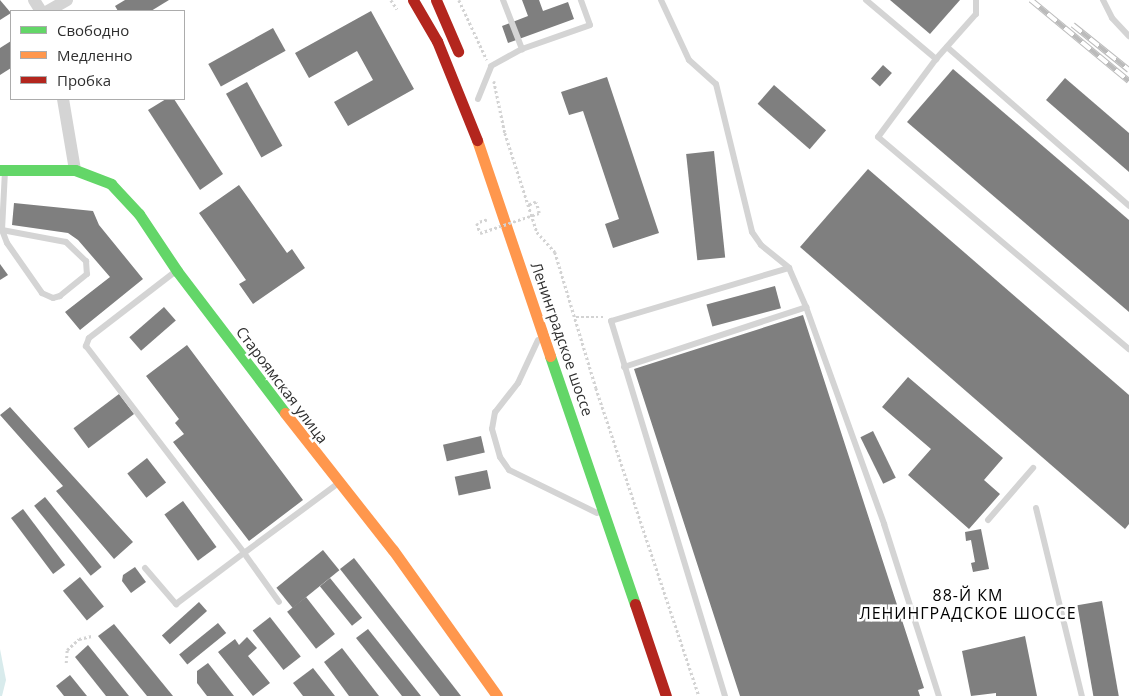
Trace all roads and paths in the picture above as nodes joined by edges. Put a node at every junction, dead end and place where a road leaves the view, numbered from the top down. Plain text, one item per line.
1 (67, 0) edge
2 (412, 0) edge
3 (436, 0) edge
4 (459, 0) edge
5 (503, 0) edge
6 (581, 0) edge
7 (661, 0) edge
8 (866, 0) edge
9 (976, 0) edge
10 (1103, 0) edge
11 (50, 10) edge
12 (1129, 36) edge
13 (947, 47) junction
14 (522, 48) junction
15 (936, 59) junction
16 (462, 61) dead end
17 (491, 66) junction
18 (472, 84) dead end
19 (478, 99) junction
20 (63, 100) edge
21 (484, 114) dead end
22 (3, 170) edge
23 (74, 170) junction
24 (529, 205) junction
25 (1129, 206) edge
26 (487, 220) dead end
27 (2, 230) junction
28 (790, 268) junction
29 (177, 271) junction
30 (806, 307) junction
31 (576, 317) junction
32 (611, 322) junction
33 (543, 330) junction
34 (1129, 349) edge
35 (624, 367) junction
36 (1033, 468) dead end
37 (338, 484) junction
38 (1036, 508) dead end
39 (607, 518) junction
40 (988, 520) dead end
41 (244, 553) junction
42 (145, 568) dead end
43 (279, 602) dead end
44 (92, 636) dead end
45 (66, 663) dead end
46 (498, 696) edge
47 (666, 696) edge
48 (699, 696) edge
49 (725, 696) edge
50 (939, 696) edge
51 (1082, 696) edge

1 - 11 street
2 - 33 main road, Ленинградское шоссе
3 - 16 main road
4 - 17 path
5 - 14 lane
6 - 14 lane
7 - 28 lane
8 - 15 lane
9 - 13 lane
10 - 12 lane
13 - 15 lane
13 - 25 lane
14 - 17 lane
15 - 34 lane
17 - 19 lane
17 - 24 path
18 - 19 main road
19 - 21 main road
20 - 23 street
22 - 23 main road, Староямская улица
22 - 27 lane
23 - 29 main road, Староямская улица
24 - 26 path, bridge
24 - 31 path
27 - 27 lane
28 - 30 lane
28 - 32 lane
29 - 37 main road, Староямская улица
29 - 41 lane
30 - 35 lane
30 - 50 lane
31 - 32 path
31 - 48 path
32 - 35 lane
33 - 39 main road, Ленинградское шоссе
33 - 39 lane
35 - 49 lane
36 - 40 lane
37 - 41 lane
37 - 46 main road, Староямская улица
38 - 51 lane
39 - 47 main road, Ленинградское шоссе
41 - 42 lane
41 - 43 lane
44 - 45 path

